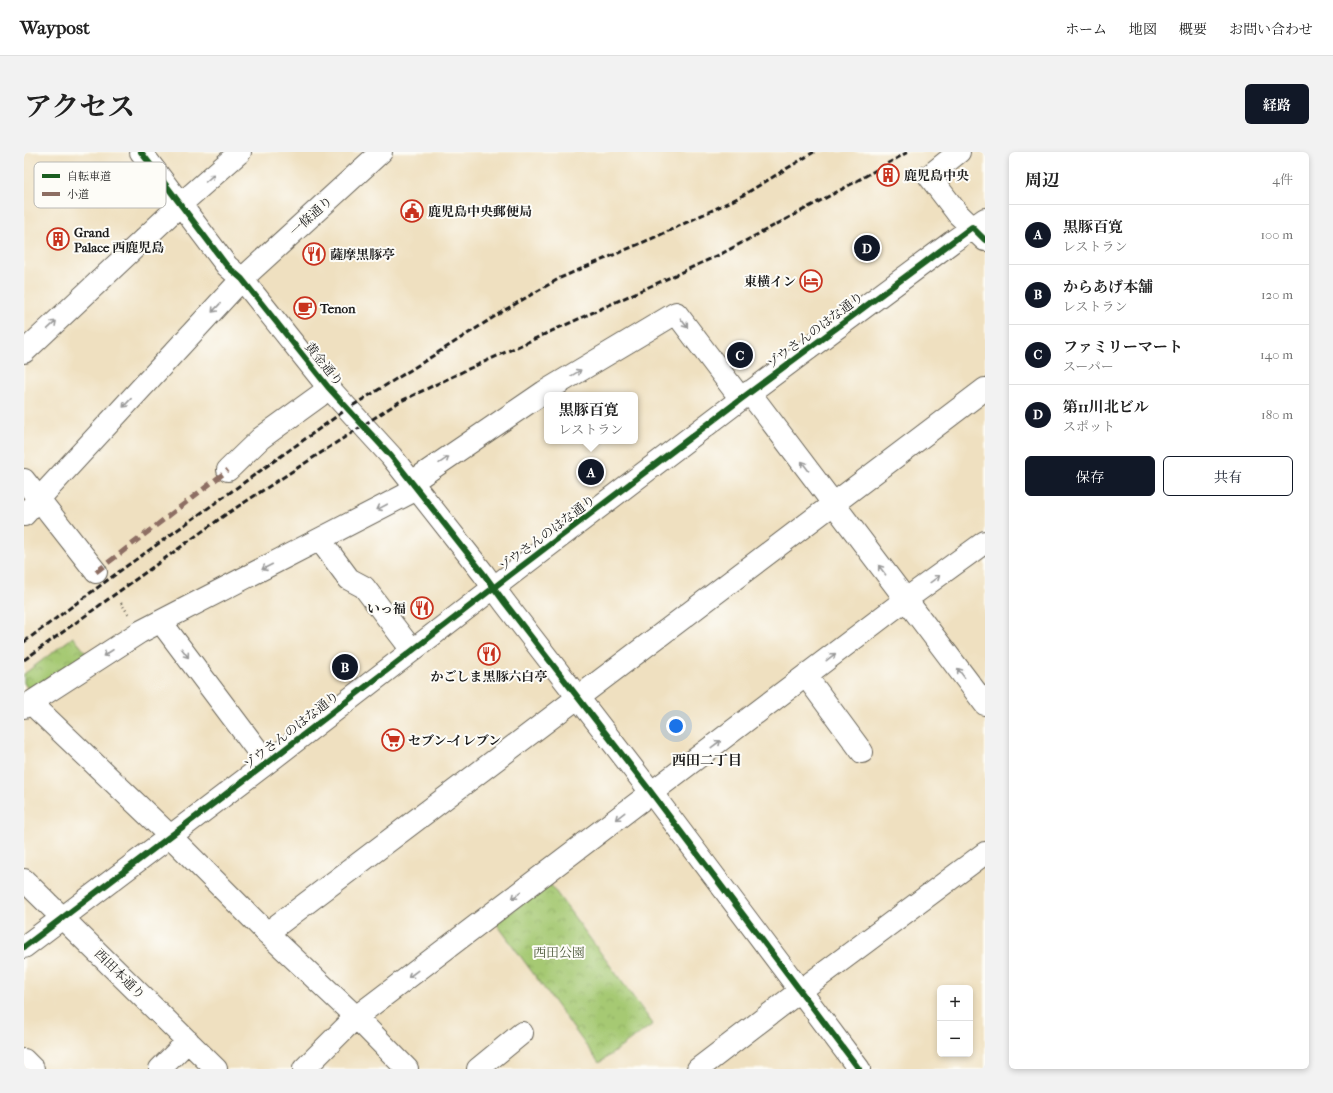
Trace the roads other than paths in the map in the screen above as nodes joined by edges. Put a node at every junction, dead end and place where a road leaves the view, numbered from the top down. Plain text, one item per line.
1 (141, 152) edge
2 (240, 152) edge
3 (381, 152) edge
4 (959, 152) edge
5 (149, 162) edge
6 (166, 184) edge
7 (181, 204) junction
8 (981, 229) edge
9 (242, 279) junction
10 (24, 352) edge
11 (328, 387) junction
12 (985, 389) edge
13 (745, 395) junction
14 (228, 470) dead end
15 (24, 480) edge
16 (414, 486) junction
17 (833, 504) junction
18 (31, 507) edge
19 (320, 540) junction
20 (984, 546) edge
21 (96, 572) dead end
22 (494, 587) junction
23 (905, 600) junction
24 (161, 622) junction
25 (412, 650) junction
26 (806, 676) junction
27 (578, 697) junction
28 (985, 704) edge
29 (28, 705) edge
30 (862, 752) dead end
31 (267, 763) junction
32 (651, 792) junction
33 (170, 836) junction
34 (985, 853) edge
35 (24, 880) edge
36 (62, 917) junction
37 (267, 933) junction
38 (24, 947) edge
39 (800, 991) junction
40 (356, 1018) junction
41 (522, 1033) dead end
42 (188, 1041) junction
43 (24, 1060) edge
44 (33, 1069) edge
45 (160, 1069) edge
46 (216, 1069) edge
47 (304, 1069) edge
48 (407, 1069) edge
49 (478, 1069) edge
50 (698, 1069) edge
51 (859, 1069) edge

1 - 5 street, 黄金通り
7 -> 2 street
3 - 9 street, 一條通り
4 - 8 street
6 - 7 street, 黄金通り
7 - 9 street, 黄金通り
10 -> 7 street
8 - 13 street, ゾウさんのはな通り
9 - 11 street, 黄金通り
9 -> 18 street, 一條通り
11 - 14 street
11 - 16 street, 黄金通り
12 - 17 street
16 -> 13 street
17 -> 13 street
13 - 22 street, ゾウさんのはな通り
15 - 18 street
16 -> 19 street
16 - 22 street, 黄金通り
23 -> 17 street
17 - 27 street
18 - 21 street
19 -> 24 street
19 - 25 street
23 -> 20 street
22 - 25 street, ゾウさんのはな通り
22 - 27 street, 黄金通り
26 -> 23 street
28 -> 23 street
24 -> 29 street
24 -> 31 street
25 - 31 street, ゾウさんのはな通り
26 - 30 street
32 -> 26 street
27 - 32 street, 黄金通り
27 - 37 street
29 - 33 street
31 - 33 street, ゾウさんのはな通り
32 - 39 street, 黄金通り
32 -> 40 street
33 - 36 street, ゾウさんのはな通り
33 - 37 street
34 - 39 street
35 - 36 street, 西田本通り
36 - 38 street, ゾウさんのはな通り
36 - 42 street, 西田本通り
37 - 40 street
39 - 50 street
39 - 51 street, 黄金通り
40 - 47 street
40 - 48 street
41 - 49 street
42 - 45 street
42 - 46 street, 西田本通り
43 - 44 street

